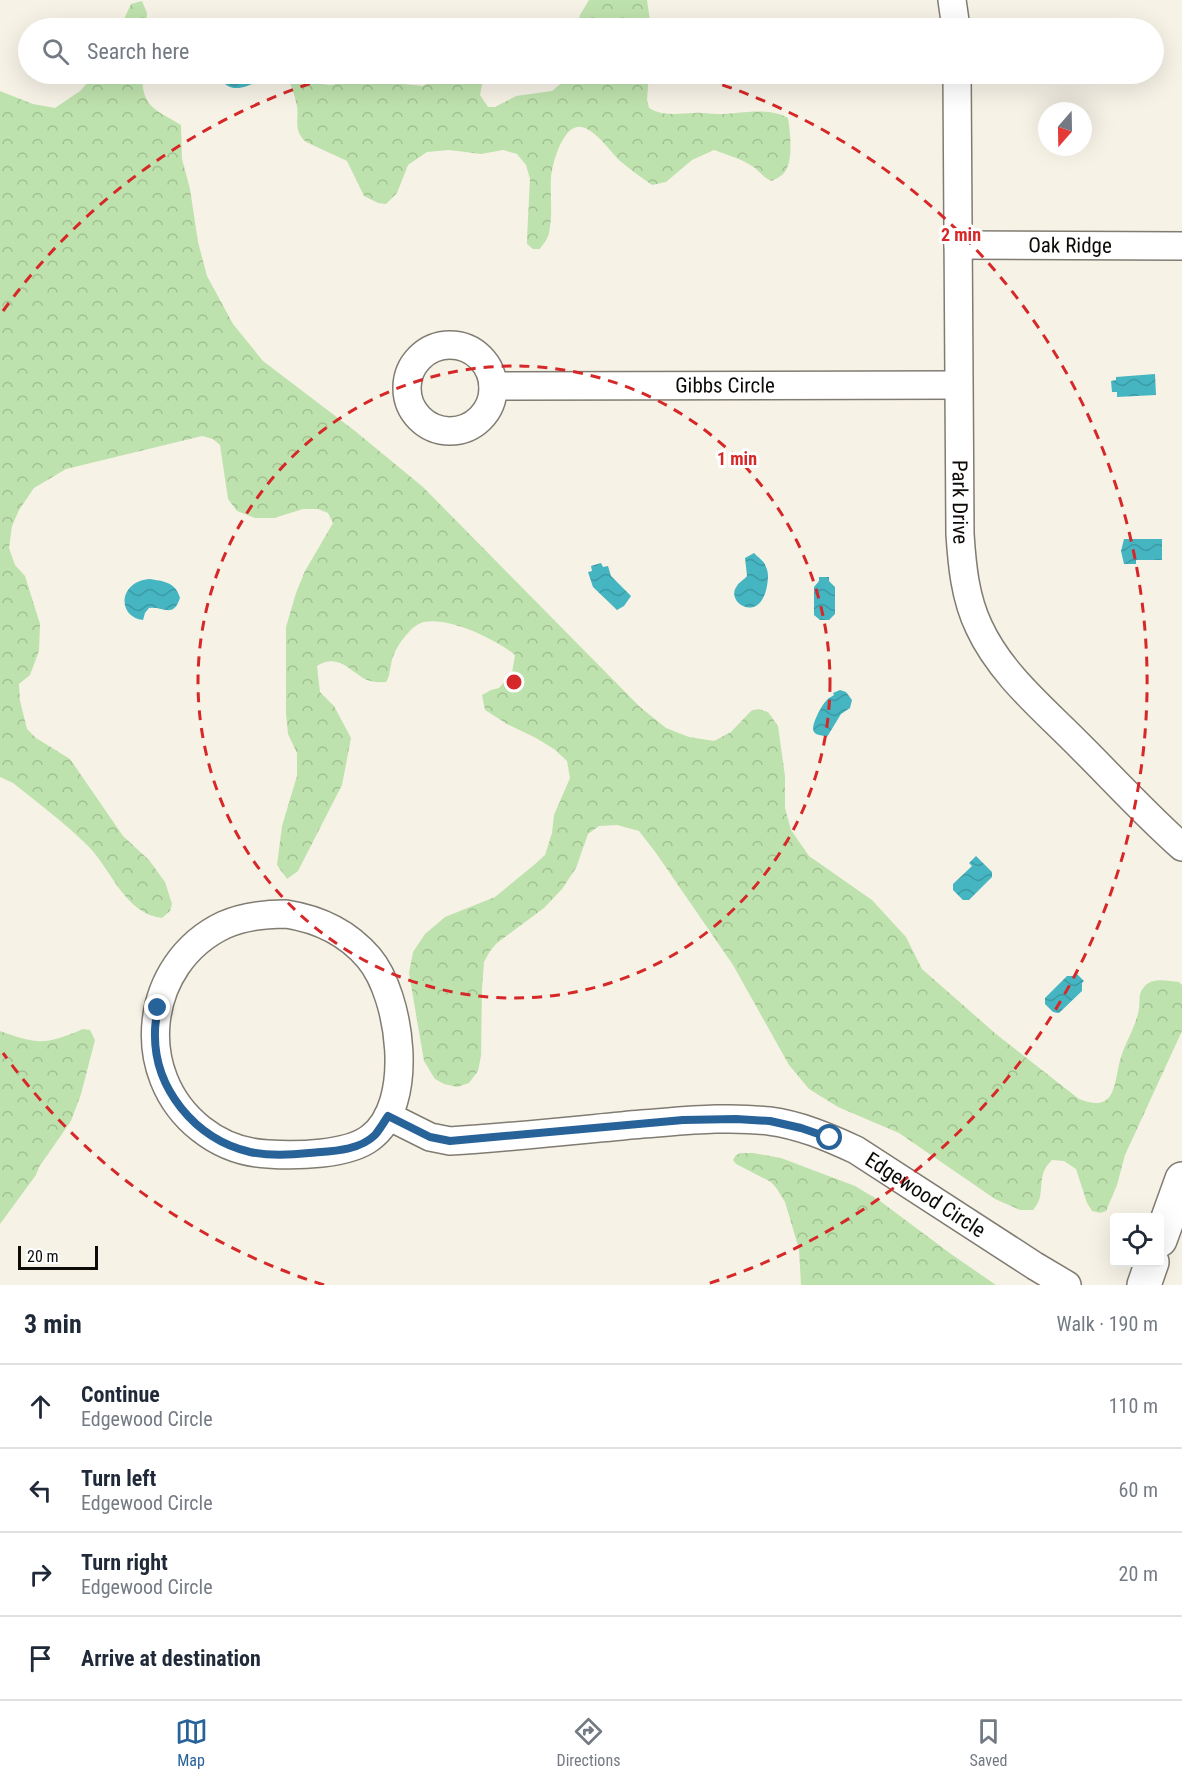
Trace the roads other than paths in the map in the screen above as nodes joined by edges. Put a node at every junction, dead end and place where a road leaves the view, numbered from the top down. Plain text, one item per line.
1 (952, 0) edge
2 (955, 18) edge
3 (957, 84) edge
4 (958, 245) junction
5 (1182, 246) edge
6 (958, 385) junction
7 (493, 387) dead end
8 (1182, 848) edge
9 (388, 1116) junction
10 (1182, 1179) edge
11 (1164, 1229) edge
12 (1151, 1267) edge
13 (1067, 1285) edge
14 (1144, 1285) edge

1 - 2 street
3 - 4 street, Park Drive
4 - 5 street, Oak Ridge
4 - 6 street, Park Drive
6 - 7 street, Gibbs Circle
6 - 8 street, Park Drive
9 - 9 street
9 - 13 street, Edgewood Circle
10 - 11 main road
12 - 14 main road

